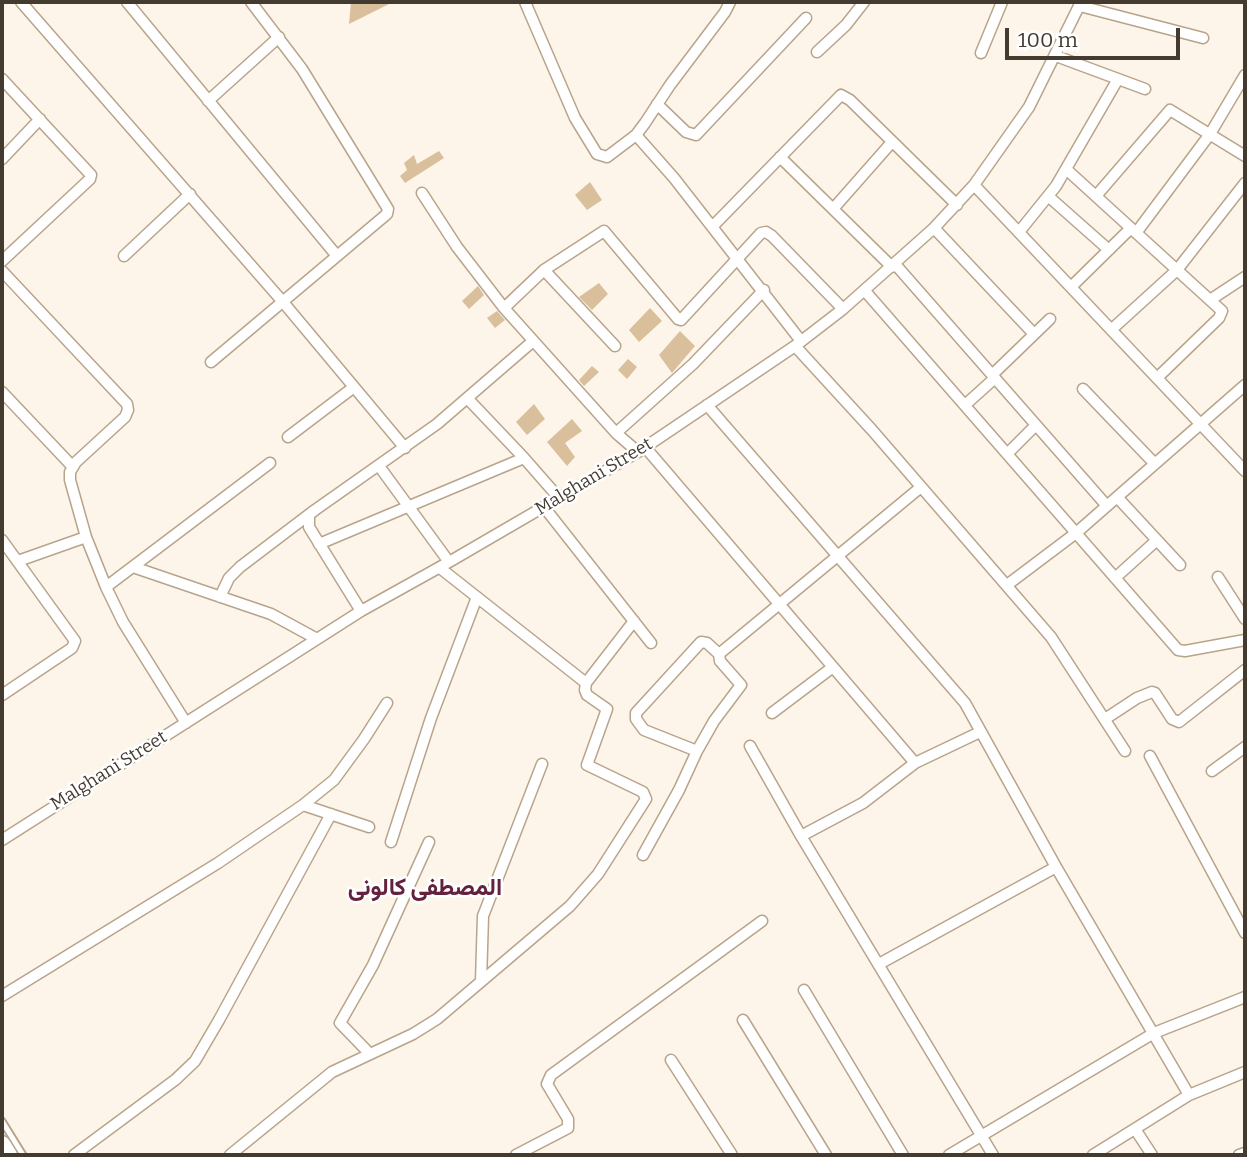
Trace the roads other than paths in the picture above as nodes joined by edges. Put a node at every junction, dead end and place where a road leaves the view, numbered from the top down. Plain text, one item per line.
1 (21, 2) edge
2 (127, 2) edge
3 (251, 2) edge
4 (525, 2) edge
5 (730, 2) edge
6 (864, 2) edge
7 (1002, 2) edge
8 (1081, 4) edge
9 (806, 18) dead end
10 (279, 37) junction
11 (1203, 38) dead end
12 (817, 52) dead end
13 (981, 53) dead end
14 (1056, 56) junction
15 (1245, 75) edge
16 (2, 79) edge
17 (1118, 79) junction
18 (1145, 89) dead end
19 (208, 101) junction
20 (657, 104) junction
21 (40, 119) junction
22 (1210, 134) junction
23 (636, 135) junction
24 (892, 142) junction
25 (1245, 156) edge
26 (780, 157) junction
27 (2, 159) edge
28 (1066, 169) junction
29 (1245, 183) edge
30 (974, 184) junction
31 (422, 193) dead end
32 (190, 194) junction
33 (1048, 196) junction
34 (1096, 196) junction
35 (957, 205) junction
36 (833, 209) junction
37 (713, 226) junction
38 (934, 228) junction
39 (1134, 230) junction
40 (1019, 232) junction
41 (1109, 250) junction
42 (124, 256) dead end
43 (337, 256) junction
44 (738, 258) junction
45 (2, 261) edge
46 (893, 266) junction
47 (544, 270) junction
48 (1177, 270) junction
49 (2, 271) edge
50 (1245, 277) edge
51 (1071, 287) junction
52 (764, 290) junction
53 (865, 291) junction
54 (1210, 300) junction
55 (283, 302) junction
56 (504, 309) junction
57 (843, 309) junction
58 (1050, 320) dead end
59 (1111, 330) junction
60 (1034, 334) junction
61 (532, 342) junction
62 (798, 343) junction
63 (615, 346) dead end
64 (211, 362) dead end
65 (993, 376) junction
66 (1157, 378) junction
67 (1245, 385) edge
68 (354, 387) junction
69 (1083, 389) dead end
70 (2, 392) edge
71 (468, 399) junction
72 (707, 405) junction
73 (965, 405) junction
74 (1201, 424) junction
75 (1036, 425) junction
76 (616, 433) junction
77 (288, 437) dead end
78 (405, 448) junction
79 (641, 449) junction
80 (1007, 454) junction
81 (524, 458) junction
82 (270, 463) dead end
83 (1155, 464) junction
84 (379, 466) junction
85 (73, 467) junction
86 (1244, 469) edge
87 (921, 487) junction
88 (1117, 497) junction
89 (559, 498) junction
90 (409, 506) junction
91 (1107, 506) junction
92 (544, 507) junction
93 (309, 516) junction
94 (1076, 533) junction
95 (86, 537) junction
96 (2, 540) edge
97 (1157, 540) junction
98 (319, 544) junction
99 (837, 556) junction
100 (18, 561) junction
101 (444, 565) junction
102 (1180, 565) dead end
103 (133, 567) junction
104 (1218, 577) dead end
105 (1115, 578) junction
106 (1007, 585) junction
107 (106, 587) junction
108 (220, 597) junction
109 (477, 597) junction
110 (780, 604) junction
111 (361, 611) junction
112 (1245, 619) edge
113 (634, 621) junction
114 (317, 639) junction
115 (1245, 640) edge
116 (651, 643) dead end
117 (719, 654) junction
118 (833, 667) junction
119 (1245, 670) edge
120 (586, 682) junction
121 (2, 695) edge
122 (387, 703) dead end
123 (772, 713) dead end
124 (1105, 719) junction
125 (186, 723) junction
126 (980, 732) junction
127 (750, 746) dead end
128 (1245, 747) edge
129 (697, 751) junction
130 (1125, 751) dead end
131 (1150, 756) dead end
132 (915, 763) junction
133 (542, 764) dead end
134 (1212, 771) dead end
135 (303, 805) junction
136 (331, 814) junction
137 (369, 827) dead end
138 (801, 836) junction
139 (2, 840) edge
140 (391, 842) dead end
141 (429, 842) dead end
142 (643, 855) dead end
143 (1056, 867) junction
144 (762, 921) dead end
145 (1245, 933) edge
146 (879, 964) junction
147 (481, 981) junction
148 (804, 990) dead end
149 (2, 996) edge
150 (1245, 997) edge
151 (743, 1020) dead end
152 (1154, 1033) junction
153 (370, 1054) junction
154 (671, 1060) dead end
155 (1245, 1072) edge
156 (1189, 1095) junction
157 (2, 1121) edge
158 (1135, 1129) junction
159 (981, 1136) junction
160 (2, 1144) edge
161 (1245, 1153) edge
162 (9, 1155) edge
163 (23, 1155) edge
164 (74, 1155) edge
165 (230, 1155) edge
166 (516, 1155) edge
167 (732, 1155) edge
168 (826, 1155) edge
169 (904, 1155) edge
170 (949, 1155) edge
171 (993, 1155) edge
172 (1093, 1155) edge
173 (1152, 1155) edge
174 (1238, 1155) edge

1 - 32 street
2 - 19 street
3 - 10 street
4 - 23 street
5 - 20 street
6 - 12 street
7 - 13 street
8 - 11 street
8 - 14 street, Malghani Street
9 - 20 street
10 - 19 street
10 - 43 street
14 - 17 street
14 - 30 street, Malghani Street
15 - 22 street
16 - 21 street
17 - 18 street
17 - 28 street
19 - 43 street
20 - 23 street
21 - 27 street
21 - 45 street
22 - 25 street
22 - 34 street
22 - 39 street
23 - 37 street
24 - 26 street
24 - 35 street
24 - 36 street
26 - 36 street
26 - 37 street
28 - 33 street
28 - 34 street
29 - 48 street
30 - 35 street, Malghani Street
30 - 40 street
31 - 56 street
32 - 42 street
32 - 55 street
33 - 40 street
33 - 41 street
34 - 39 street
35 - 38 street, Malghani Street
36 - 46 street
37 - 44 street
38 - 46 street, Malghani Street
38 - 60 street
39 - 41 street
39 - 48 street
40 - 51 street
41 - 51 street
43 - 55 street
44 - 47 street
44 - 52 street
44 - 57 street
46 - 53 street, Malghani Street
46 - 65 street
47 - 56 street
47 - 63 street
48 - 54 street
48 - 59 street
49 - 85 street
50 - 54 street
51 - 59 street
52 - 62 street
52 - 76 street
53 - 57 street, Malghani Street
53 - 73 street
54 - 66 street
55 - 64 street
55 - 68 street
56 - 61 street
57 - 62 street, Malghani Street
58 - 60 street
59 - 66 street
60 - 65 street
61 - 71 street
61 - 76 street
62 - 72 street, Malghani Street
62 - 87 street
65 - 73 street
65 - 75 street
66 - 74 street
67 - 74 street
68 - 77 street
68 - 78 street
69 - 83 street
70 - 85 street
71 - 78 street
71 - 81 street
72 - 79 street, Malghani Street
72 - 99 street
73 - 80 street
74 - 83 street
74 - 86 street
75 - 80 street
75 - 91 street
76 - 79 street
78 - 84 street
79 - 89 street, Malghani Street
79 - 110 street
80 - 94 street
81 - 89 street
81 - 90 street
82 - 103 street
83 - 88 street
84 - 90 street
84 - 93 street
85 - 95 street
87 - 99 street
87 - 106 street
88 - 91 street
88 - 97 street
89 - 92 street, Malghani Street
90 - 98 street
90 - 101 street
91 - 94 street
92 - 101 street, Malghani Street
92 - 113 street
93 - 98 street
93 - 108 street
94 - 105 street
94 - 106 street
95 - 100 street
95 - 107 street
96 - 100 street
97 - 102 street
97 - 105 street
98 - 111 street
99 - 110 street
99 - 126 street
100 - 121 street
101 - 109 street
101 - 111 street, Malghani Street
103 - 107 street
103 - 108 street
104 - 112 street
105 - 115 street
106 - 124 street
107 - 125 street
108 - 114 street
109 - 120 street
109 - 140 street
110 - 117 street
110 - 118 street
111 - 114 street, Malghani Street
113 - 116 street
113 - 120 street
114 - 125 street, Malghani Street
117 - 129 street
117 - 129 street
118 - 123 street
118 - 132 street
119 - 124 street
120 - 147 street
122 - 135 street
124 - 130 street
125 - 139 street, Malghani Street
126 - 132 street
126 - 143 street
127 - 138 street
128 - 134 street
129 - 142 street
131 - 145 street
132 - 138 street
133 - 147 street
135 - 136 street
135 - 149 street
136 - 137 street
136 - 164 street
138 - 146 street
141 - 153 street
143 - 146 street
143 - 152 street
144 - 166 street
146 - 159 street
147 - 153 street
148 - 169 street
150 - 152 street
151 - 168 street
152 - 156 street
152 - 159 street
153 - 165 street
154 - 167 street
155 - 156 street
156 - 158 street
157 - 163 lane
158 - 172 street
158 - 173 street
159 - 170 street
159 - 171 street
160 - 162 main road
161 - 174 street

